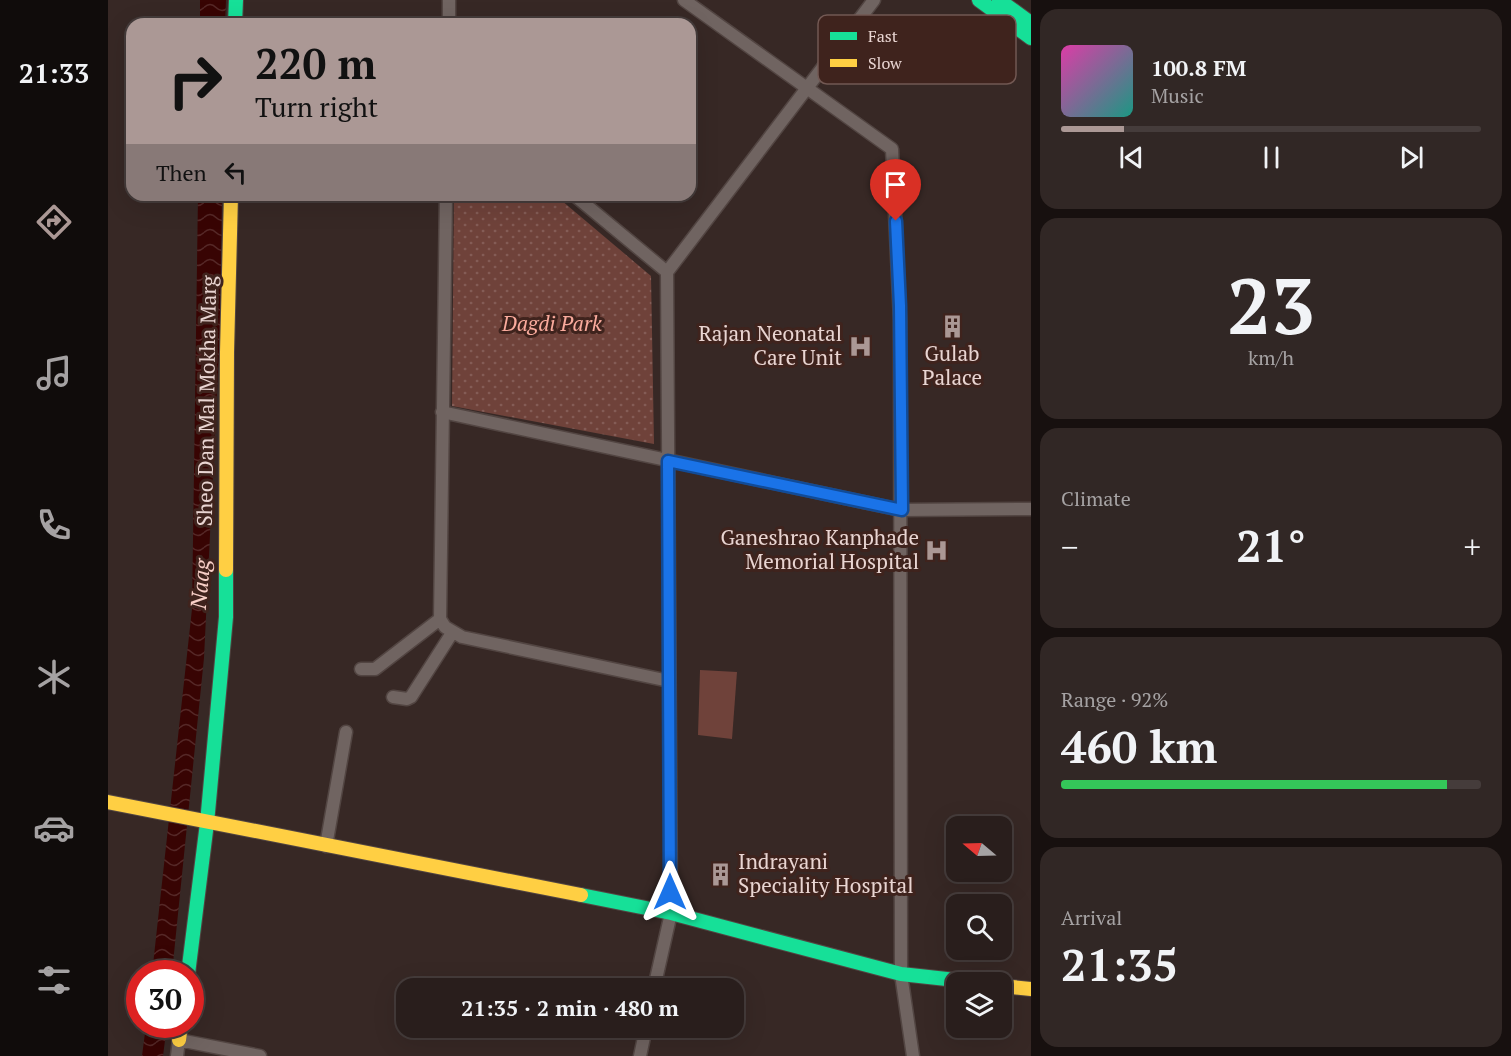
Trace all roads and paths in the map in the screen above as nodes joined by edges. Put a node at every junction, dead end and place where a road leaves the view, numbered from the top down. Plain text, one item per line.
1 (236, 0) edge
2 (449, 0) edge
3 (684, 0) edge
4 (874, 0) edge
5 (979, 0) edge
6 (999, 0) edge
7 (1018, 0) edge
8 (1031, 10) edge
9 (863, 15) edge
10 (1000, 15) edge
11 (235, 18) edge
12 (449, 18) edge
13 (1031, 23) edge
14 (1016, 27) edge
15 (1031, 38) edge
16 (818, 76) edge
17 (808, 89) junction
18 (231, 201) edge
19 (446, 201) edge
20 (581, 201) edge
21 (667, 272) junction
22 (442, 412) junction
23 (668, 461) junction
24 (1031, 509) edge
25 (902, 510) junction
26 (440, 620) junction
27 (452, 633) junction
28 (361, 669) dead end
29 (669, 681) junction
30 (393, 697) dead end
31 (346, 732) dead end
32 (108, 802) edge
33 (207, 822) junction
34 (326, 846) junction
35 (670, 913) junction
36 (190, 960) edge
37 (901, 974) junction
38 (656, 978) edge
39 (946, 979) edge
40 (1012, 987) edge
41 (1031, 989) edge
42 (644, 1038) edge
43 (179, 1040) joint
44 (177, 1056) edge
45 (260, 1056) edge
46 (640, 1056) edge
47 (913, 1056) edge

1 - 11 main road
2 - 12 street
3 - 17 street
4 - 9 street
5 - 10 main road
6 - 13 main road
7 - 8 main road
14 - 15 main road
16 - 17 street
17 - 21 street
17 - 25 street
18 - 33 main road, Sheo Dan Mal Mokha Marg
19 - 22 street
20 - 21 street
21 - 23 street
22 - 23 street
22 - 26 street
23 - 25 street
23 - 29 street
24 - 25 street
25 - 37 street
26 - 27 street
26 - 28 street
27 - 29 street
27 - 30 street
29 - 35 street
31 - 34 street
32 - 33 main road
33 - 34 main road
33 - 36 main road, Sheo Dan Mal Mokha Marg
34 - 35 main road
35 - 37 main road
35 - 38 street
37 - 39 main road
37 - 47 street
40 - 41 main road
42 - 46 street
43 - 44 street
43 - 45 street

